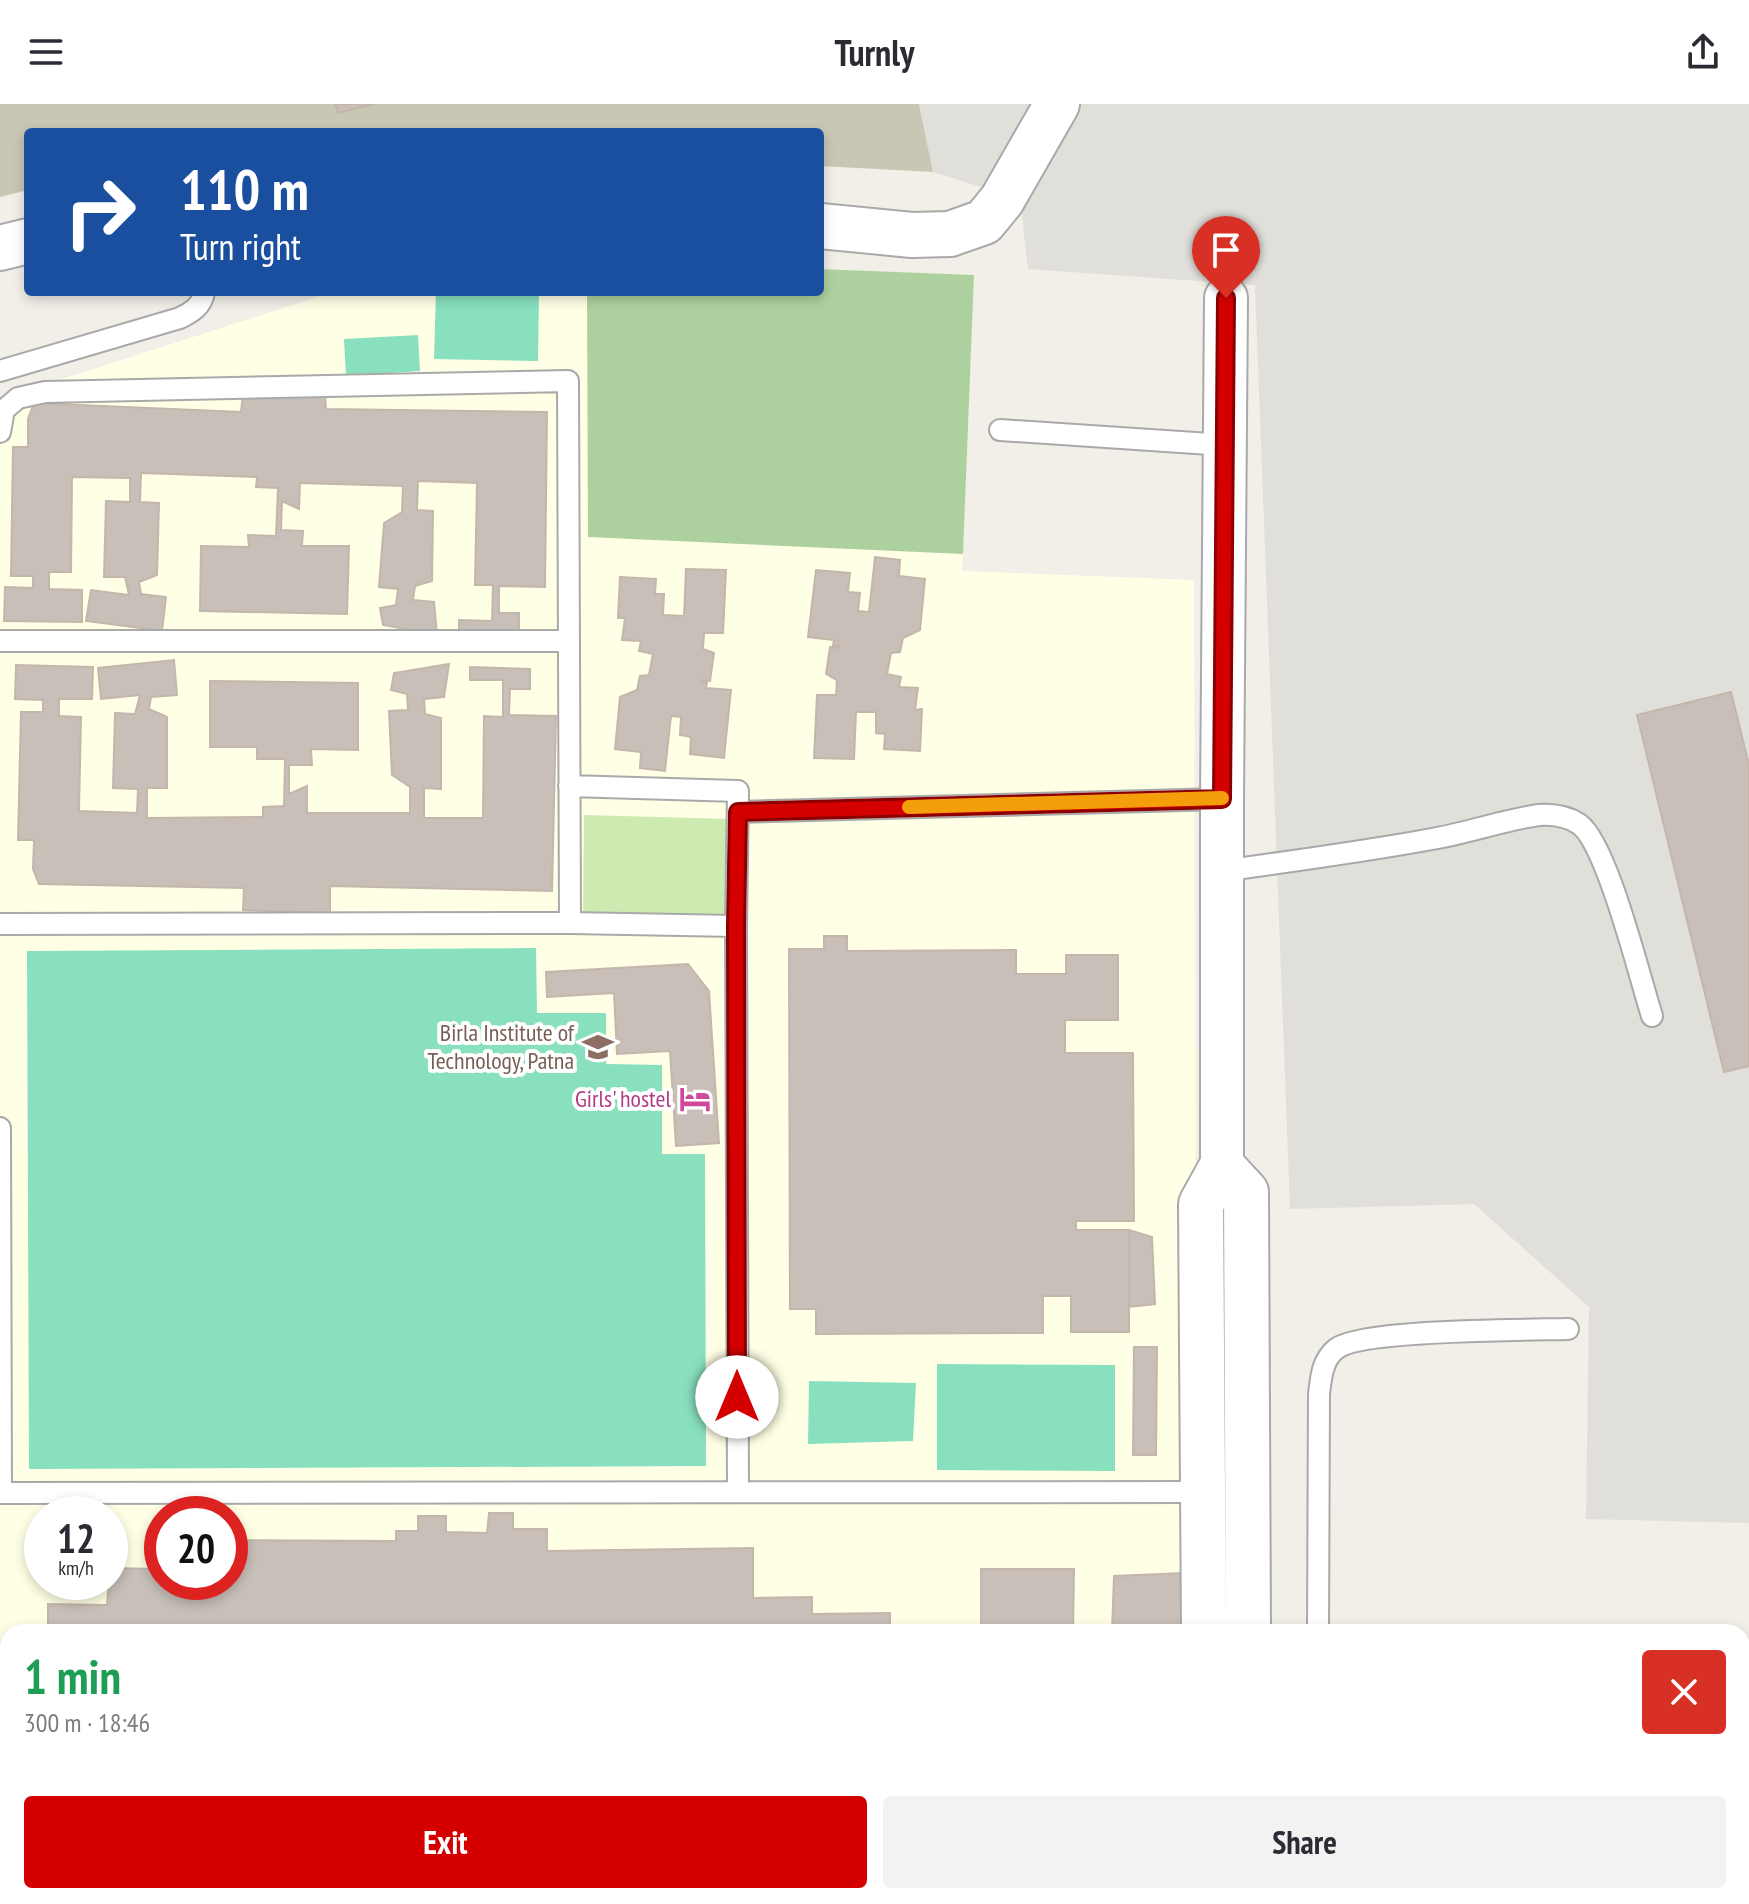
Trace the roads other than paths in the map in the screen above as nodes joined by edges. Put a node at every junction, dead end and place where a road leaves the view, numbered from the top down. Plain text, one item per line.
1 (1057, 104) edge
2 (824, 226) edge
3 (24, 242) edge
4 (0, 248) edge
5 (203, 296) edge
6 (1226, 298) dead end
7 (0, 371) edge
8 (1000, 430) dead end
9 (0, 432) edge
10 (1225, 445) junction
11 (0, 641) edge
12 (569, 641) junction
13 (569, 786) junction
14 (1222, 799) junction
15 (738, 812) junction
16 (1222, 871) junction
17 (570, 923) junction
18 (0, 924) edge
19 (736, 926) junction
20 (1652, 1016) dead end
21 (0, 1128) edge
22 (1222, 1166) junction
23 (1568, 1329) dead end
24 (738, 1491) junction
25 (1203, 1492) junction
26 (1248, 1492) junction
27 (0, 1493) edge
28 (1204, 1624) edge
29 (1248, 1624) edge
30 (1318, 1624) edge

1 - 2 street
3 - 4 street
5 - 7 lane
6 - 10 street
8 - 10 lane
9 - 12 lane
10 - 14 street
11 - 12 lane
12 - 13 lane
13 - 15 lane
13 - 17 lane
14 - 15 lane
14 - 16 street
15 - 19 lane
16 - 20 lane
16 - 22 street
17 - 18 lane
17 - 19 lane
19 - 24 lane
21 - 27 lane
22 - 25 street
22 - 26 street
23 - 30 lane
24 - 25 lane
24 - 27 lane
25 - 26 lane
25 - 28 street
26 - 29 street

